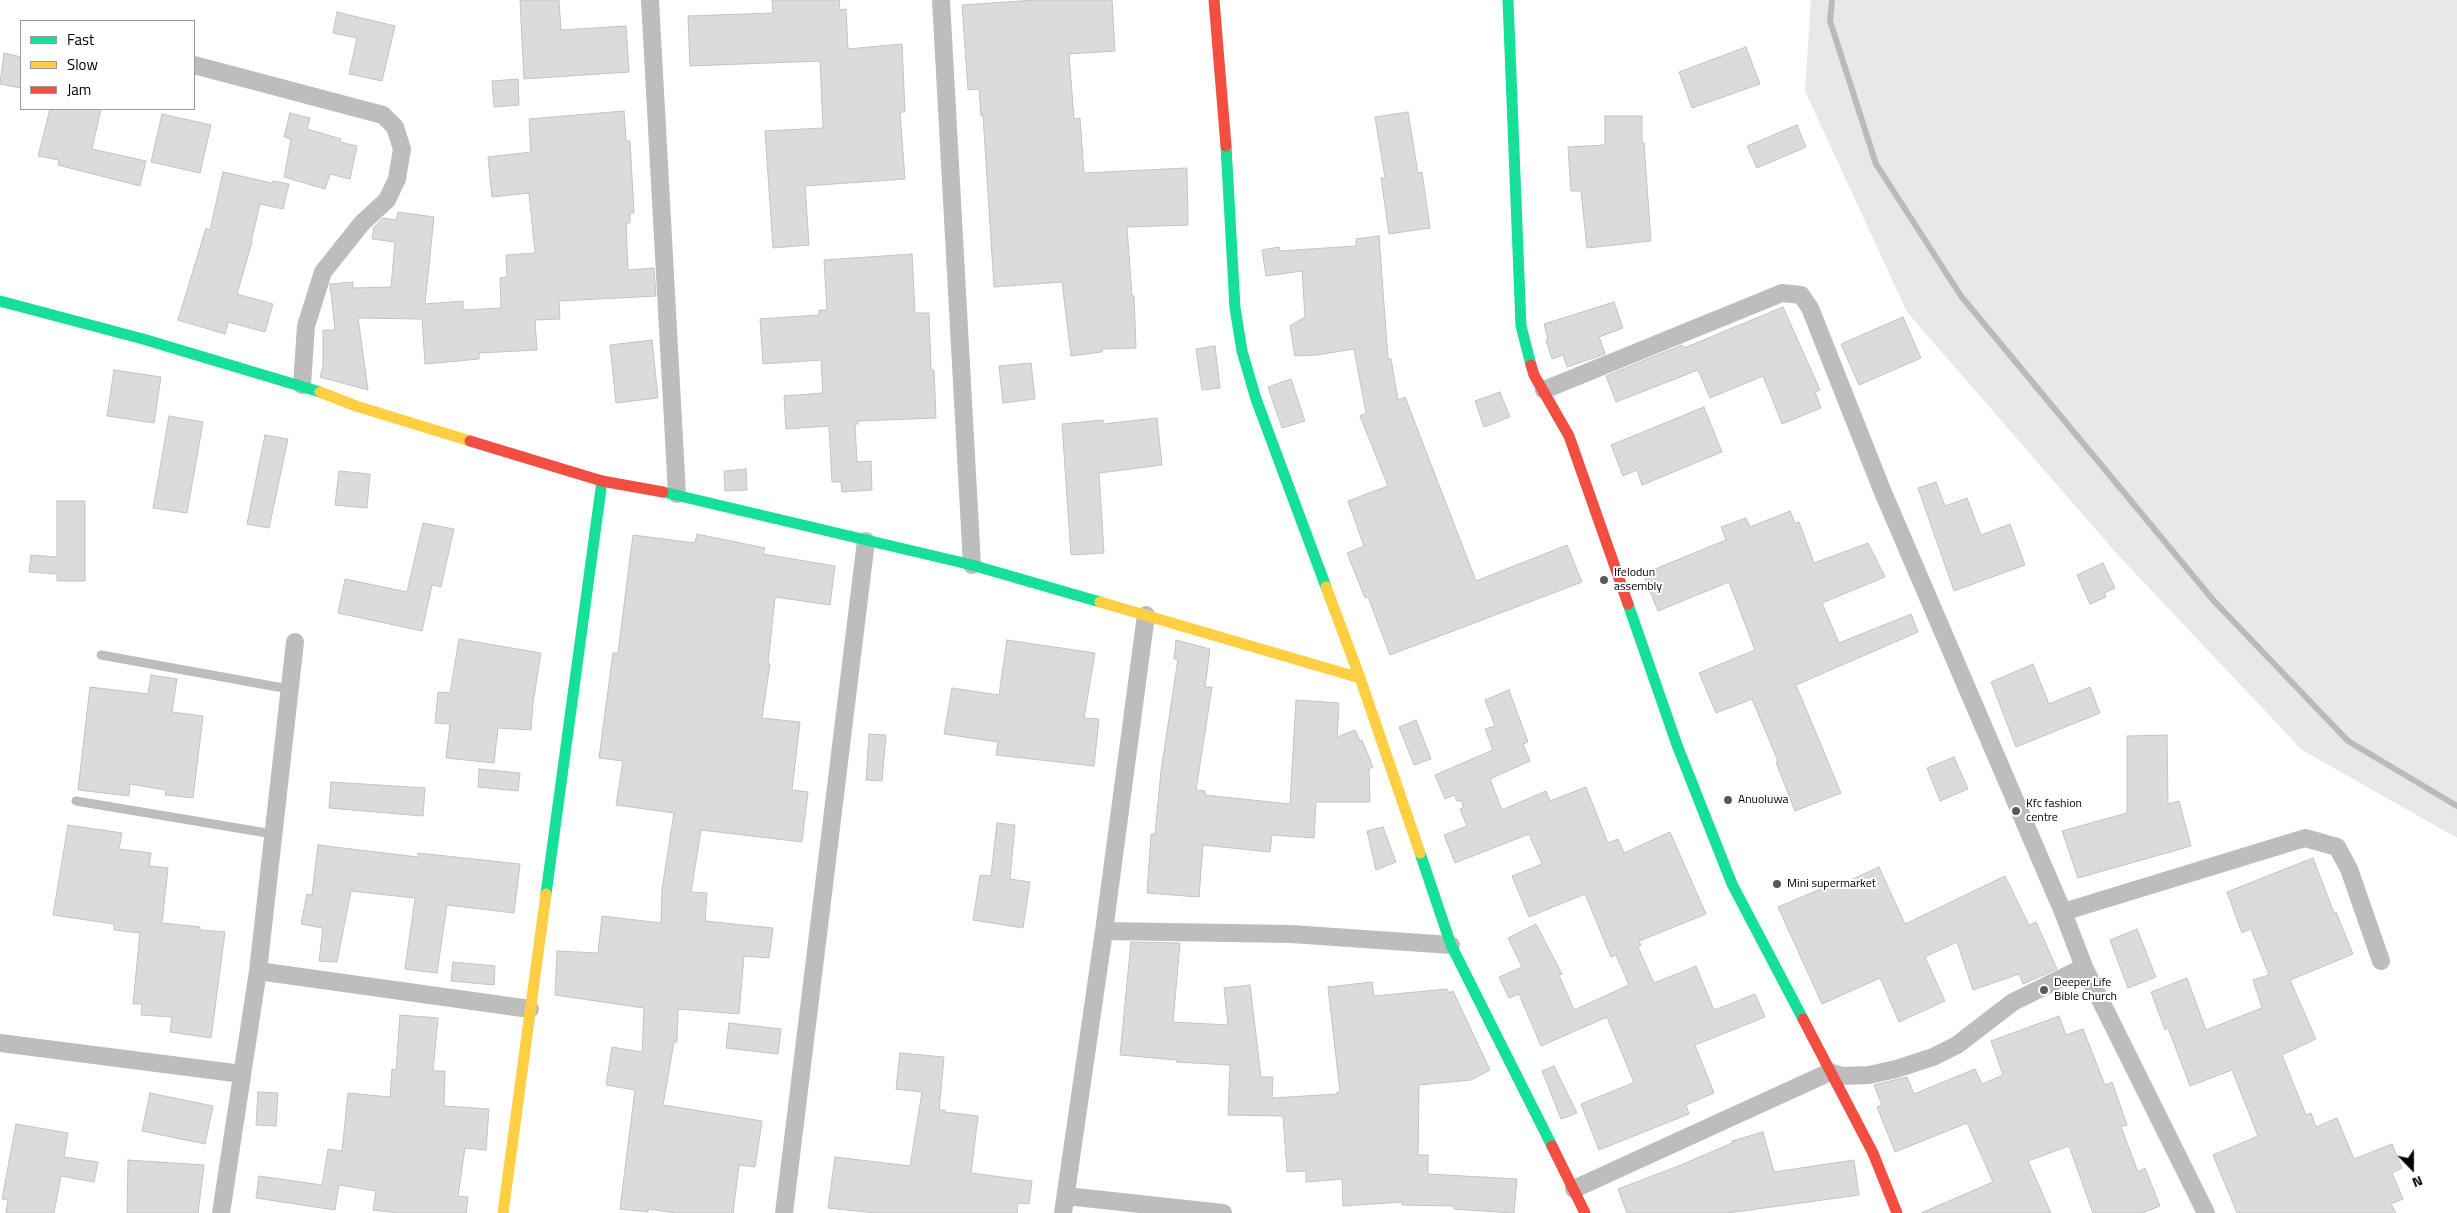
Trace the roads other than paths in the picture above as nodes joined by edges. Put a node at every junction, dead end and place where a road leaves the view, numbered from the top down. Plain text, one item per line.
1 (650, 0) edge
2 (941, 0) edge
3 (1214, 0) edge
4 (1508, 0) edge
5 (195, 65) edge
6 (0, 301) edge
7 (302, 385) junction
8 (1544, 390) junction
9 (602, 481) junction
10 (676, 494) junction
11 (866, 541) junction
12 (972, 565) junction
13 (1146, 614) junction
14 (295, 642) dead end
15 (101, 655) dead end
16 (1360, 678) junction
17 (289, 689) junction
18 (76, 801) dead end
19 (273, 834) junction
20 (2063, 912) junction
21 (1104, 931) junction
22 (1450, 944) junction
23 (2381, 961) dead end
24 (2084, 967) junction
25 (258, 971) junction
26 (530, 1009) junction
27 (0, 1043) edge
28 (1830, 1072) junction
29 (242, 1074) junction
30 (1574, 1189) junction
31 (1064, 1205) edge
32 (221, 1213) edge
33 (503, 1213) edge
34 (784, 1213) edge
35 (1223, 1213) edge
36 (1585, 1213) edge
37 (1897, 1213) edge
38 (2206, 1213) edge

1 - 10 street
2 - 12 street
3 - 16 street
4 - 8 street
5 - 7 street
6 - 7 street
7 - 9 street
8 - 20 street
8 - 28 street
9 - 10 street
9 - 26 street
10 - 11 street
11 - 12 street
11 - 34 street
12 - 13 street
13 - 16 street
13 - 21 street
14 - 17 street
15 - 17 lane
16 - 22 street
17 - 19 street
18 - 19 lane
19 - 25 street
20 - 23 street
20 - 24 street
21 - 22 street
21 - 31 street
22 - 30 street
24 - 28 street
24 - 38 street
25 - 26 street
25 - 29 street
26 - 33 street
27 - 29 street
28 - 30 street
28 - 37 street
29 - 32 street
30 - 36 street
31 - 35 street

